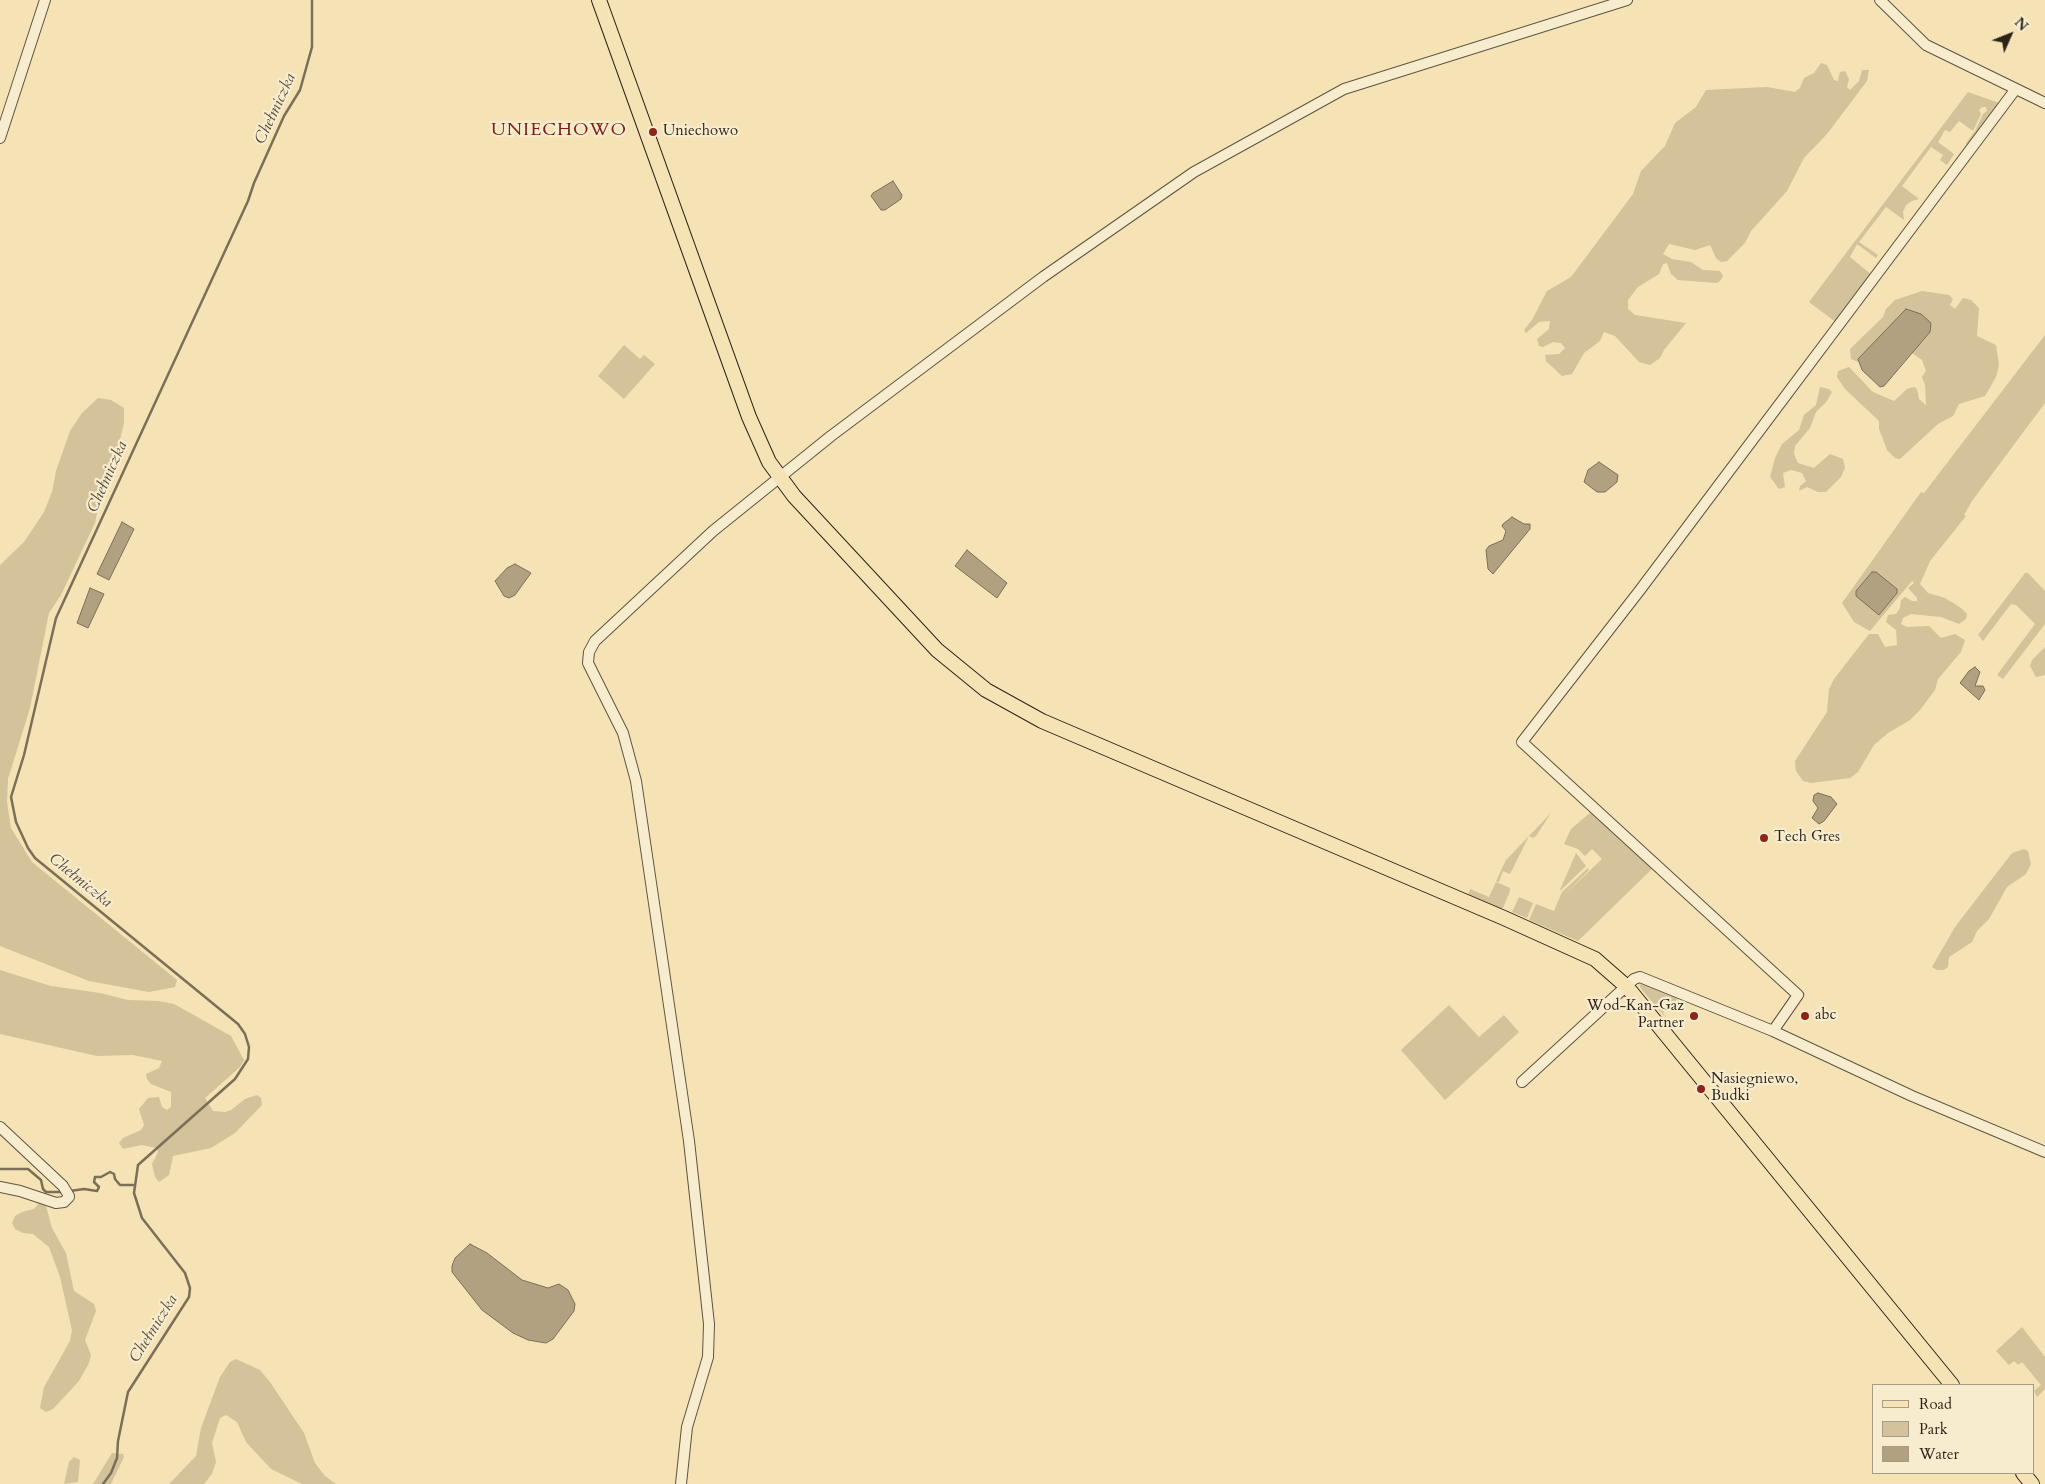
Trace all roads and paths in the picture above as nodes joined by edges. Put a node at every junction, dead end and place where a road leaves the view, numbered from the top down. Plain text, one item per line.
1 (45, 0) edge
2 (599, 0) edge
3 (1626, 0) edge
4 (1880, 0) edge
5 (2015, 90) junction
6 (2045, 103) edge
7 (0, 138) edge
8 (779, 477) junction
9 (1626, 987) junction
10 (1773, 1031) junction
11 (1522, 1082) dead end
12 (0, 1127) edge
13 (2045, 1152) edge
14 (0, 1187) edge
15 (1951, 1384) edge
16 (2024, 1474) edge
17 (681, 1484) edge
18 (2032, 1484) edge

1 - 7 street
2 - 8 main road
3 - 8 street
4 - 5 street
5 - 6 street
5 - 10 street
8 - 9 main road
8 - 17 street
9 - 10 street
9 - 11 street
9 - 15 main road
10 - 13 street
12 - 14 street
16 - 18 main road

